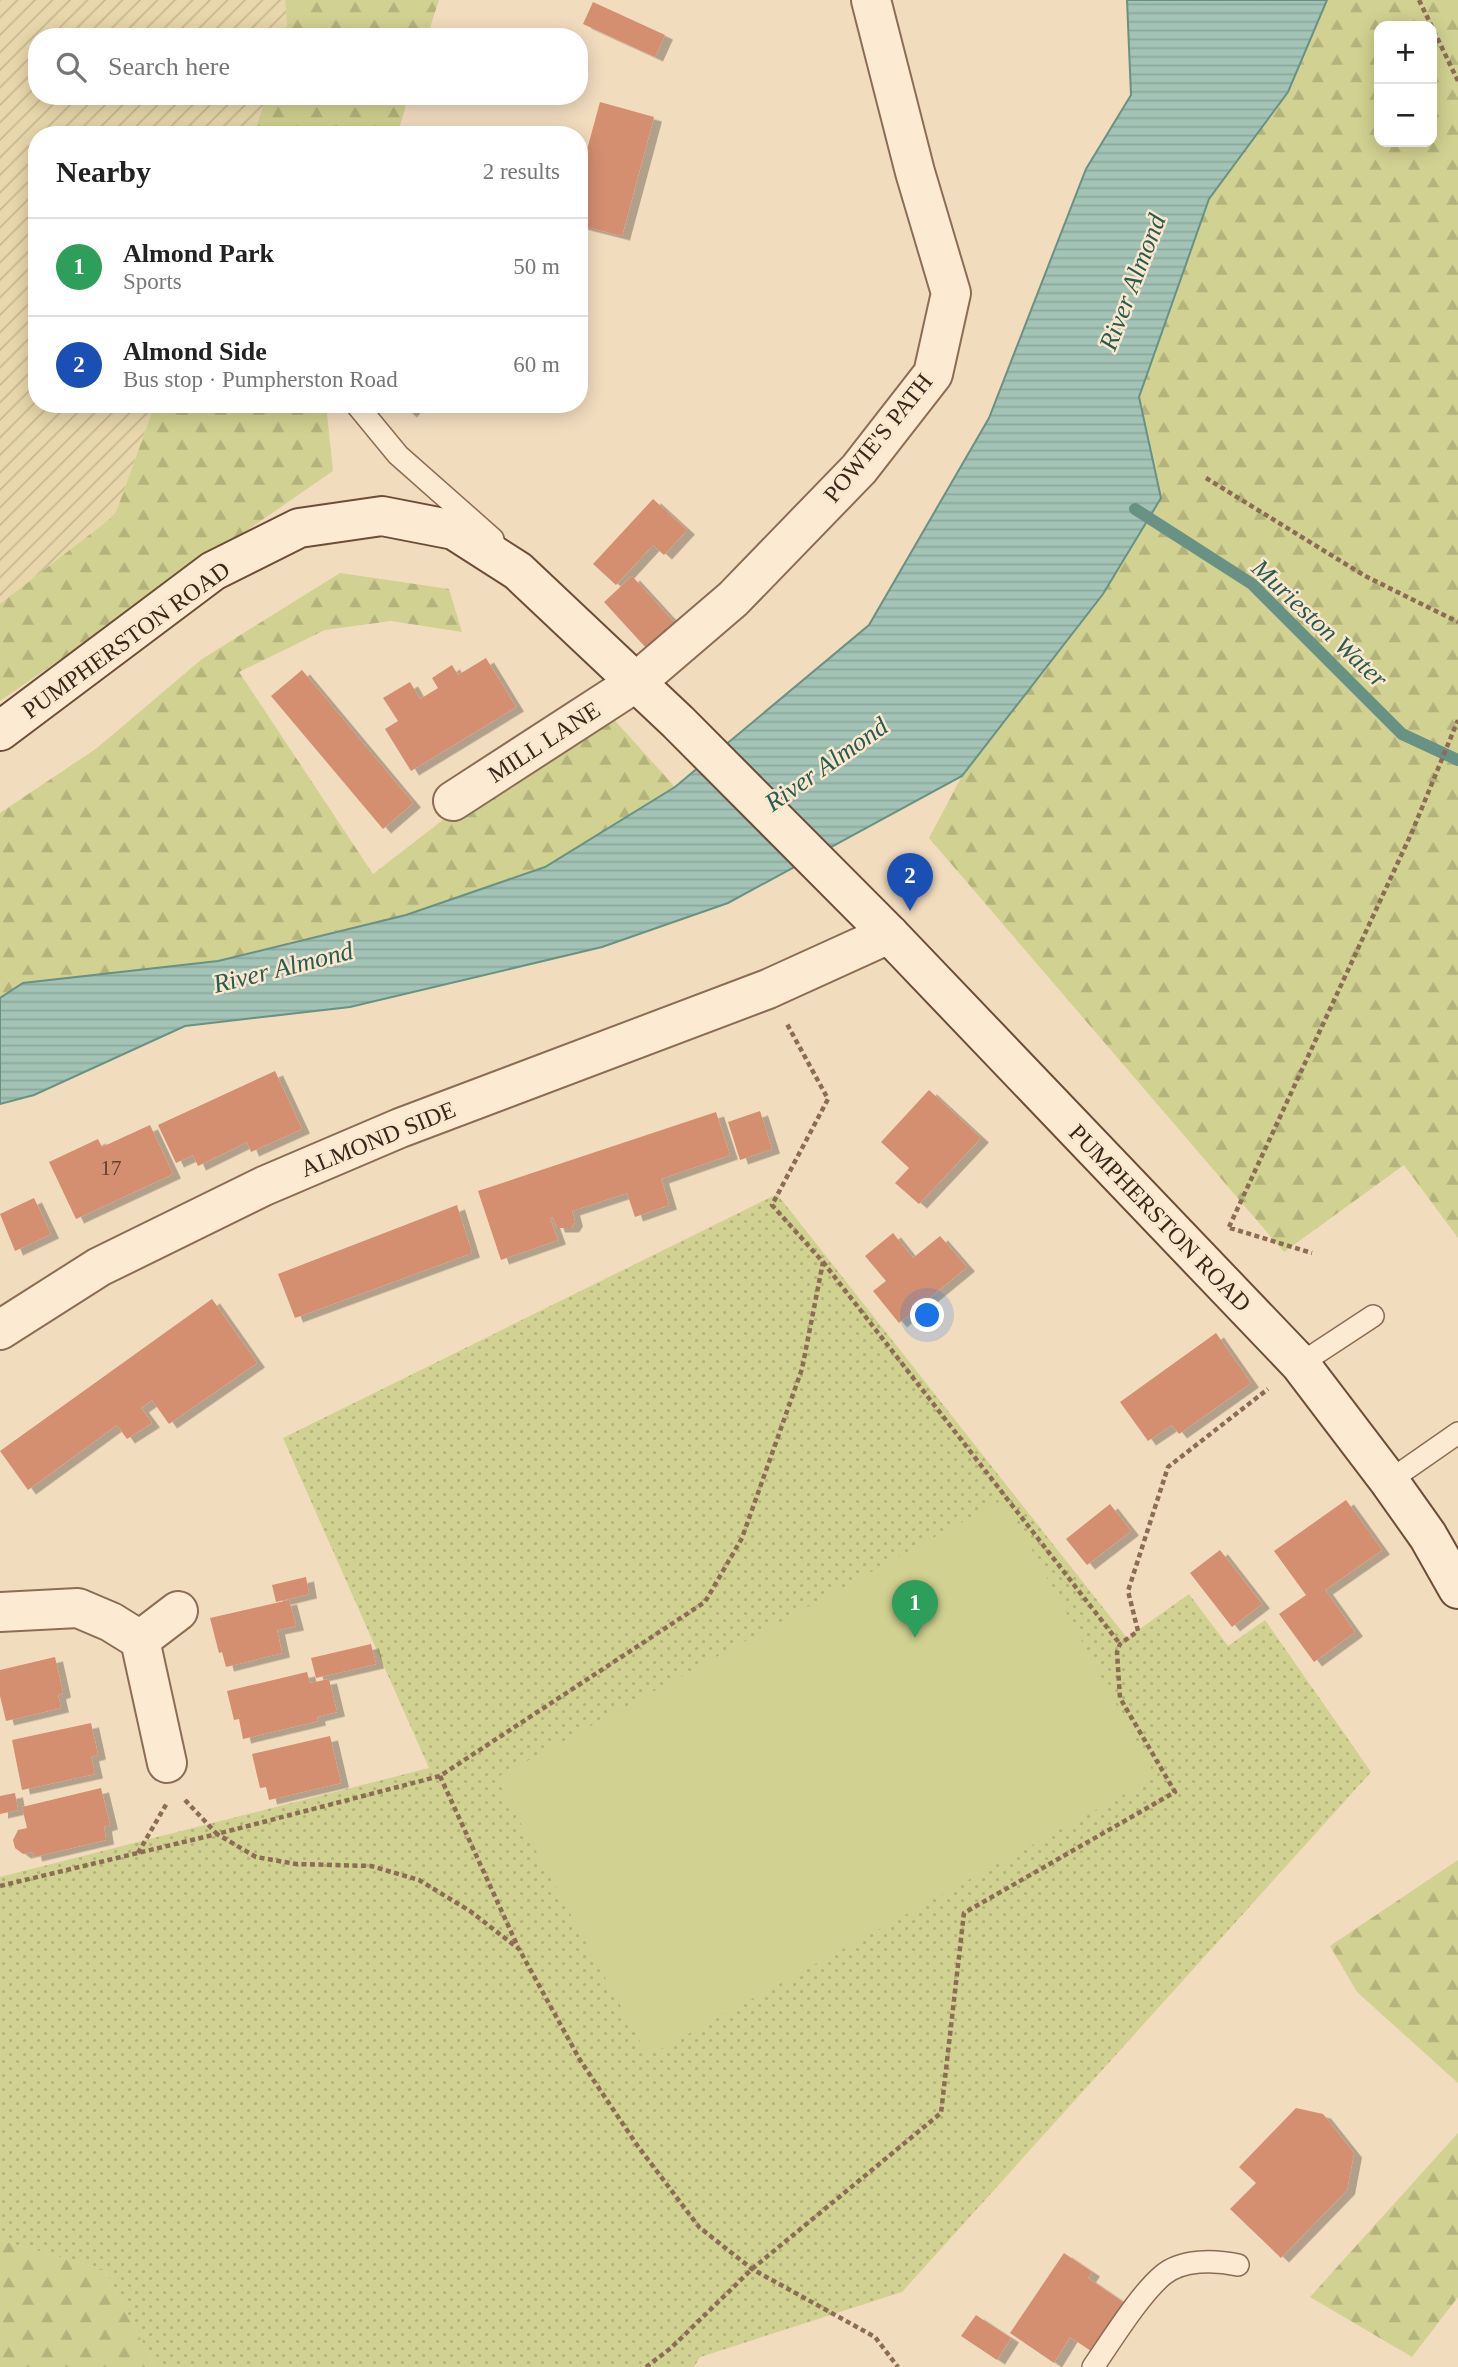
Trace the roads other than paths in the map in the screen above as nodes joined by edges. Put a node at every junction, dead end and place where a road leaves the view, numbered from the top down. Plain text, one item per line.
1 (871, 0) edge
2 (363, 413) edge
3 (518, 571) junction
4 (635, 682) junction
5 (0, 731) edge
6 (453, 802) dead end
7 (889, 934) junction
8 (1373, 1316) dead end
9 (0, 1330) edge
10 (1300, 1364) junction
11 (1458, 1433) edge
12 (1390, 1481) junction
13 (1458, 1589) edge
14 (178, 1611) dead end
15 (0, 1612) edge
16 (140, 1640) junction
17 (171, 1776) road end
18 (1238, 2265) dead end
19 (1093, 2367) edge

1 - 4 street, POWIE'S PATH
2 - 3 lane
3 - 4 street, PUMPHERSTON ROAD
3 - 5 street, PUMPHERSTON ROAD
4 - 6 street, MILL LANE
4 - 7 street, PUMPHERSTON ROAD
7 - 9 street, ALMOND SIDE
7 - 10 street, PUMPHERSTON ROAD
8 - 10 lane
10 - 12 street, PUMPHERSTON ROAD
11 - 12 lane
12 - 13 street, PUMPHERSTON ROAD
14 - 16 street
15 - 16 street
16 - 17 street
18 - 19 lane

